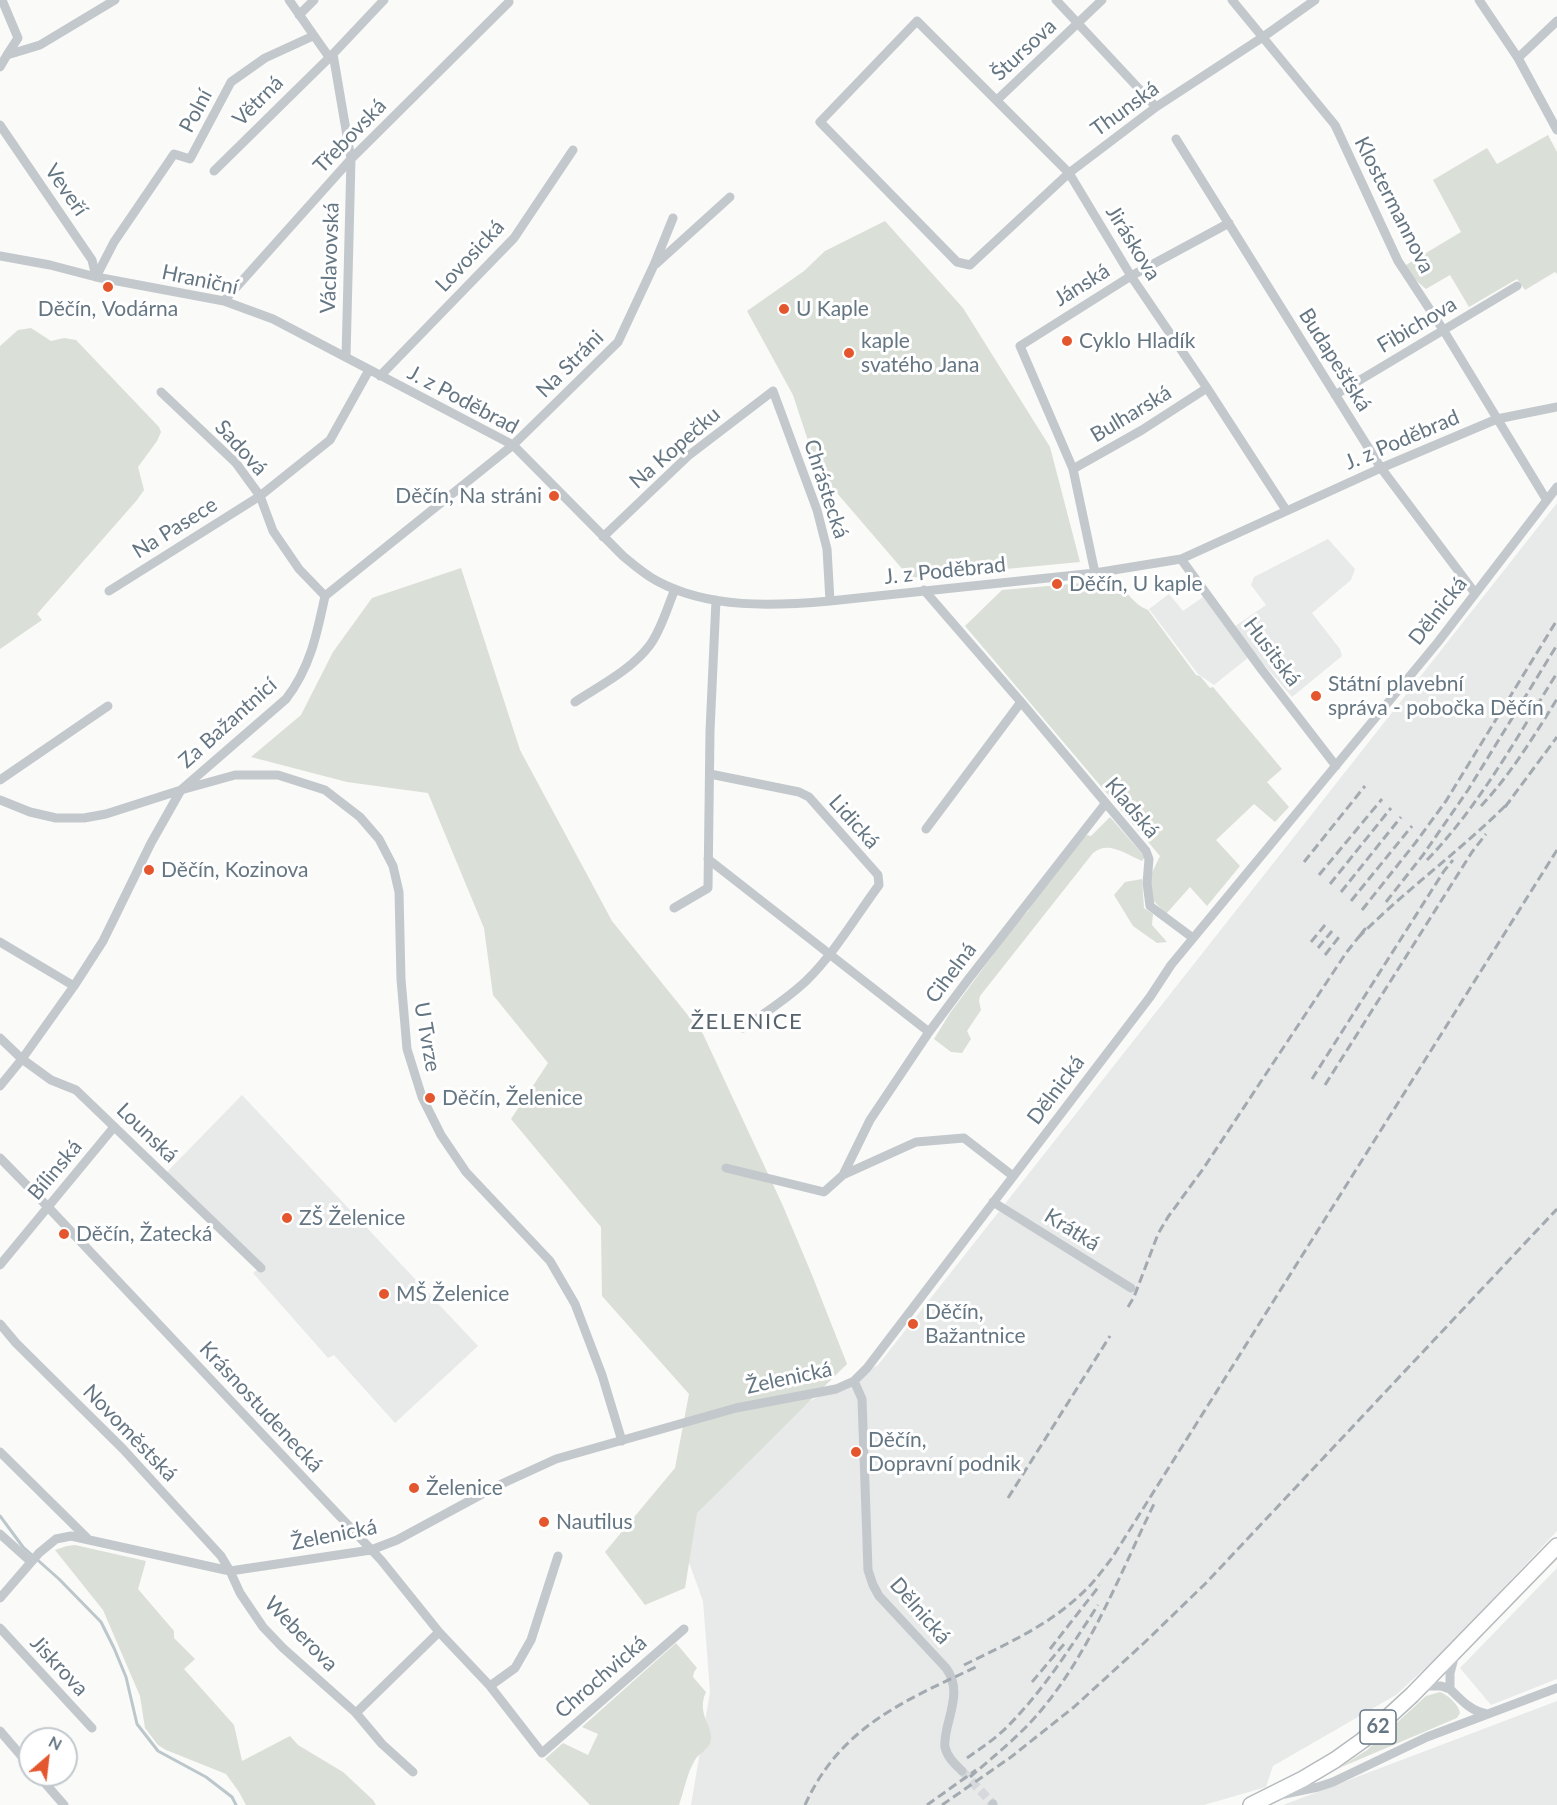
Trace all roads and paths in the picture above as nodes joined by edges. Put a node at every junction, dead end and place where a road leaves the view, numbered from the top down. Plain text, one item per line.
1 (2, 0) edge
2 (115, 0) edge
3 (289, 0) edge
4 (314, 0) edge
5 (384, 0) edge
6 (1056, 0) edge
7 (1102, 0) edge
8 (1232, 0) edge
9 (1315, 0) edge
10 (1479, 0) edge
11 (509, 2) dead end
12 (299, 15) junction
13 (1557, 21) edge
14 (1078, 23) junction
15 (313, 36) junction
16 (1263, 37) junction
17 (8, 55) junction
18 (331, 56) junction
19 (1518, 58) junction
20 (0, 67) edge
21 (997, 100) junction
22 (1156, 107) junction
23 (0, 126) edge
24 (1557, 130) edge
25 (1176, 139) dead end
26 (573, 150) dead end
27 (351, 159) junction
28 (213, 171) dead end
29 (1068, 172) junction
30 (730, 197) dead end
31 (673, 218) dead end
32 (1229, 223) junction
33 (0, 256) edge
34 (654, 265) junction
35 (970, 265) joint
36 (1131, 276) junction
37 (96, 278) junction
38 (1517, 286) dead end
39 (224, 301) junction
40 (1444, 331) junction
41 (346, 357) junction
42 (369, 370) junction
43 (380, 376) junction
44 (1207, 388) junction
45 (773, 391) joint
46 (161, 392) dead end
47 (1335, 394) junction
48 (1557, 407) edge
49 (1497, 419) junction
50 (513, 445) junction
51 (1381, 468) junction
52 (1073, 469) junction
53 (1557, 487) edge
54 (260, 496) junction
55 (1546, 499) junction
56 (1286, 510) junction
57 (603, 537) junction
58 (1181, 559) junction
59 (1095, 573) junction
60 (675, 589) junction
61 (924, 590) junction
62 (109, 591) dead end
63 (1475, 593) junction
64 (325, 596) junction
65 (716, 600) junction
66 (830, 601) junction
67 (575, 702) dead end
68 (1021, 702) junction
69 (108, 706) dead end
70 (1336, 766) junction
71 (710, 774) junction
72 (0, 780) edge
73 (181, 790) junction
74 (0, 800) edge
75 (1106, 804) junction
76 (926, 829) dead end
77 (708, 859) junction
78 (674, 908) dead end
79 (1193, 938) junction
80 (0, 942) edge
81 (828, 954) junction
82 (74, 986) junction
83 (743, 1028) dead end
84 (929, 1032) junction
85 (0, 1038) edge
86 (22, 1059) junction
87 (0, 1086) edge
88 (114, 1127) junction
89 (0, 1158) edge
90 (726, 1168) dead end
91 (843, 1175) junction
92 (1013, 1176) junction
93 (993, 1202) junction
94 (48, 1207) junction
95 (0, 1265) edge
96 (261, 1268) dead end
97 (1131, 1288) dead end
98 (0, 1324) edge
99 (854, 1381) junction
100 (622, 1441) junction
101 (0, 1452) edge
102 (0, 1534) edge
103 (87, 1538) junction
104 (1557, 1546) edge
105 (371, 1550) junction
106 (558, 1556) dead end
107 (34, 1558) junction
108 (230, 1571) junction
109 (0, 1598) edge
110 (0, 1628) edge
111 (684, 1629) dead end
112 (440, 1632) junction
113 (1458, 1648) junction
114 (490, 1686) junction
115 (1421, 1686) junction
116 (1557, 1688) edge
117 (1450, 1689) junction
118 (356, 1713) junction
119 (1487, 1714) junction
120 (92, 1728) dead end
121 (0, 1731) edge
122 (18, 1752) edge
123 (542, 1753) joint
124 (962, 1771) tunnel mouth
125 (412, 1772) dead end
126 (48, 1787) edge
127 (1271, 1796) junction
128 (64, 1805) edge
129 (1251, 1805) edge

1 - 17 street
2 - 17 street
3 - 12 street, Václavovská
4 - 12 street
5 - 18 street, Větrná
6 - 14 street
7 - 14 street, Štursova
8 - 16 street, Klostermannova
9 - 16 street, Thunská
10 - 19 street
11 - 27 street, Třebovská
12 - 15 street, Václavovská
13 - 19 street
14 - 21 street, Štursova
14 - 22 street
15 - 18 street, Václavovská
15 - 37 street, Polní
16 - 22 street, Thunská
16 - 40 street, Klostermannova
17 - 20 street
18 - 27 street, Václavovská
18 - 28 street, Větrná
19 - 24 street
21 - 29 street, Jiráskova
21 - 35 street, Jiráskova
22 - 29 street, Thunská
23 - 37 street, Veveří
25 - 32 street, Budapešťská
26 - 43 street, Lovosická
27 - 39 street, Třebovská
27 - 41 street, Václavovská
29 - 35 street, Thunská
29 - 36 street, Jiráskova
30 - 34 street, Na Stráni
31 - 34 street, Na Stráni
32 - 36 street, Jánská
32 - 47 street, Budapešťská
33 - 37 street, Hraniční
34 - 50 street, Na Stráni
36 - 44 street, Jiráskova
36 - 52 street, Jánská
37 - 39 street, Hraniční
38 - 40 street, Fibichova
39 - 41 street, Hraniční
40 - 47 street, Fibichova
40 - 49 street, Klostermannova
41 - 42 street, Hraniční
42 - 43 street, Hraniční
42 - 54 street
43 - 50 street, J. z Poděbrad
44 - 52 street, Bulharská
44 - 56 street, Jiráskova
45 - 57 street, Na Kopečku
45 - 66 street, Chrástecká
46 - 54 street, Sadová
47 - 51 street, Budapešťská
48 - 49 street, J. z Poděbrad
49 - 51 street, J. z Poděbrad
49 - 55 street, Klostermannova
50 - 57 street, J. z Poděbrad
50 - 64 street
51 - 56 street, J. z Poděbrad
51 - 63 street, Budapešťská
52 - 59 street
53 - 55 street, Dělnická
54 - 62 street, Na Pasece
54 - 64 street, Sadová
55 - 63 street, Dělnická
56 - 58 street, J. z Poděbrad
57 - 60 street, J. z Poděbrad
58 - 59 street, J. z Poděbrad
58 - 70 street, Husitská
59 - 61 street, J. z Poděbrad
60 - 65 street, J. z Poděbrad
60 - 67 street
61 - 66 street, J. z Poděbrad
61 - 68 street, Kladská
63 - 70 street, Dělnická
64 - 73 street, Za Bažantnicí
65 - 66 street, J. z Poděbrad
65 - 71 street
68 - 75 street, Kladská
68 - 76 street
69 - 72 street
70 - 79 street, Dělnická
71 - 77 street
71 - 81 street, Lidická
73 - 74 street, U Tvrze
73 - 82 street, Za Bažantnicí
73 - 100 street, U Tvrze
75 - 79 street, Kladská
75 - 84 street, Cihelná
77 - 78 street
77 - 81 street
79 - 92 street, Dělnická
80 - 82 street
81 - 83 street
81 - 84 street
82 - 86 street, Za Bažantnicí
84 - 91 street, Cihelná
85 - 86 street, Lounská
86 - 87 street, Za Bažantnicí
86 - 88 street, Lounská
88 - 94 street, Bílinská
88 - 96 street, Lounská
89 - 94 street, Krásnostudenecká
90 - 91 street
91 - 92 street
92 - 93 street, Dělnická
93 - 97 street, Krátká
93 - 99 street, Dělnická
94 - 95 street, Bílinská
94 - 105 street, Krásnostudenecká
98 - 108 street, Novoměstská
99 - 100 street, Želenická
99 - 124 street, Dělnická
100 - 105 street, Želenická
101 - 103 street
102 - 107 street
103 - 107 street, Želenická
103 - 108 street, Želenická
104 - 113 main road, 62
105 - 108 street, Želenická
105 - 112 street, Krásnostudenecká
106 - 114 street
107 - 109 street, Želenická
108 - 118 street, Weberova
110 - 120 street, Jiskrova
111 - 123 street, Chrochvická
112 - 114 street, Krásnostudenecká
112 - 118 street
113 - 115 main road, 62
113 - 117 street
114 - 123 street, Krásnostudenecká
115 - 117 street
115 - 127 main road, 62
116 - 119 street
117 - 119 street
118 - 125 street, Weberova
119 - 127 street
121 - 122 street
126 - 128 street
127 - 129 main road, 62

